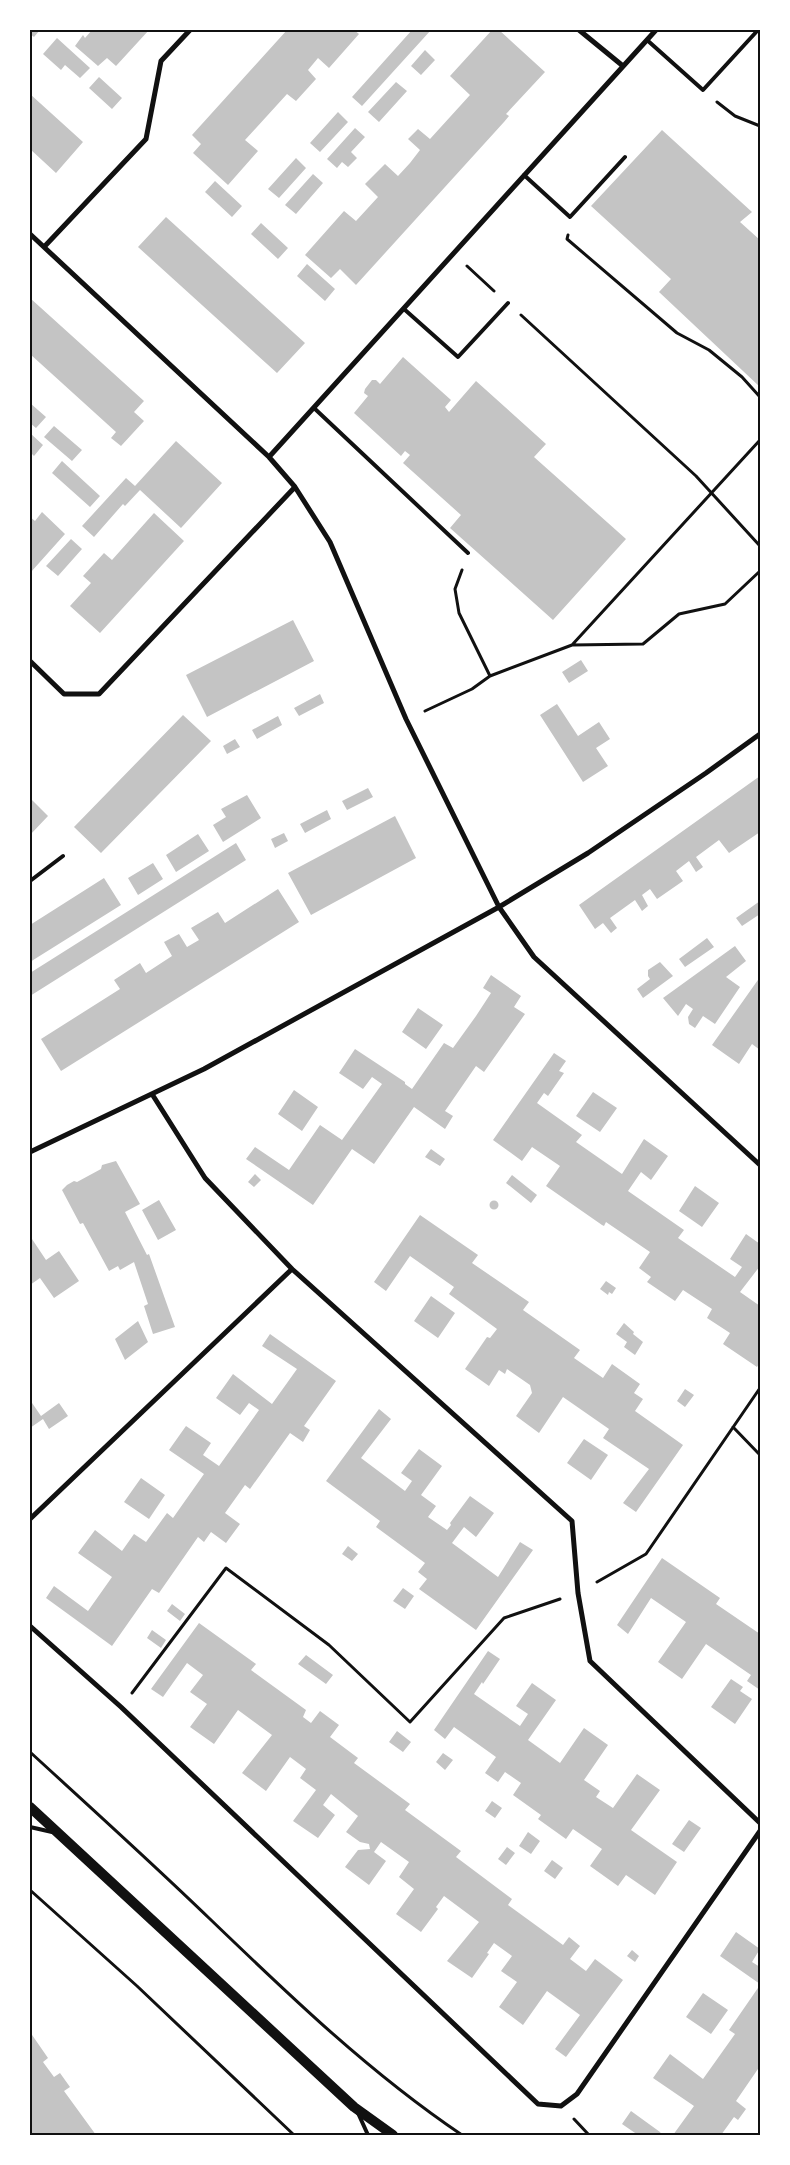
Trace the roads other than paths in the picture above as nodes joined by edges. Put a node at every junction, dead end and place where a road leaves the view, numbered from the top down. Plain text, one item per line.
1 (190, 30) edge
2 (580, 30) edge
3 (656, 30) edge
4 (758, 30) edge
5 (647, 40) junction
6 (623, 66) junction
7 (625, 157) dead end
8 (524, 175) junction
9 (30, 234) edge
10 (44, 247) junction
11 (508, 303) road end
12 (404, 308) junction
13 (314, 408) junction
14 (269, 457) junction
15 (295, 487) junction
16 (468, 553) road end
17 (30, 661) edge
18 (760, 734) edge
19 (64, 856) dead end
20 (30, 881) edge
21 (499, 907) junction
22 (152, 1094) junction
23 (30, 1152) edge
24 (760, 1165) edge
25 (292, 1269) junction
26 (30, 1519) edge
27 (30, 1626) edge
28 (30, 1807) edge
29 (760, 1823) edge
30 (30, 1827) edge
31 (760, 1831) edge
32 (58, 1833) junction
33 (354, 2107) junction
34 (368, 2135) edge
35 (393, 2135) edge

1 - 10 street
2 - 6 street
3 - 5 street
4 - 5 lane
5 - 6 street
6 - 8 street
7 - 8 lane
8 - 12 street
9 - 10 street
10 - 14 street
11 - 12 lane
12 - 13 street
13 - 14 street
13 - 16 lane
14 - 15 street
15 - 17 street
15 - 21 street
18 - 21 street
19 - 20 lane
21 - 22 street
21 - 24 street
22 - 23 street
22 - 25 street
25 - 26 street
25 - 29 street
27 - 31 street
28 - 32 main road
30 - 32 lane
32 - 33 main road
33 - 34 lane
33 - 35 main road

